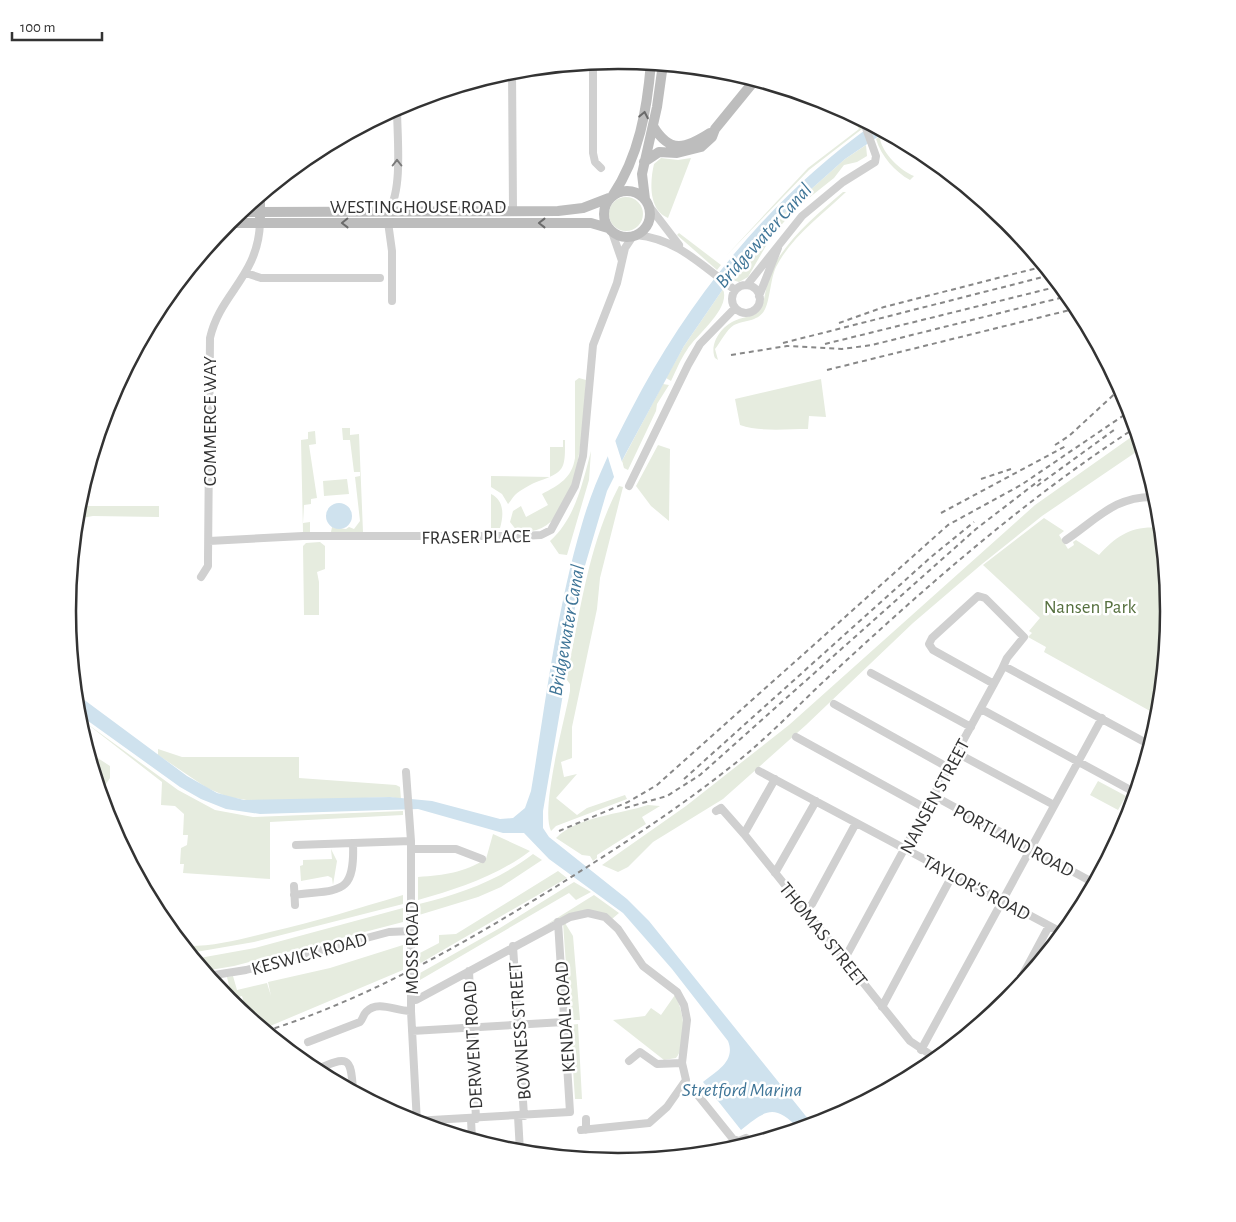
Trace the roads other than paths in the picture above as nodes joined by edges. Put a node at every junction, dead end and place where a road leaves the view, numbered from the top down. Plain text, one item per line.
1 (593, 70) edge
2 (650, 70) edge
3 (662, 71) edge
4 (512, 79) edge
5 (751, 85) edge
6 (397, 116) edge
7 (653, 126) junction
8 (715, 129) junction
9 (866, 129) edge
10 (644, 162) junction
11 (601, 168) dead end
12 (611, 197) junction
13 (647, 202) junction
14 (260, 203) edge
15 (389, 210) junction
16 (513, 210) junction
17 (251, 212) edge
18 (260, 212) junction
19 (388, 222) junction
20 (240, 223) edge
21 (260, 223) junction
22 (513, 224) junction
23 (610, 230) junction
24 (635, 236) junction
25 (778, 246) junction
26 (684, 251) junction
27 (622, 261) junction
28 (246, 273) junction
29 (380, 278) dead end
30 (747, 285) junction
31 (732, 288) junction
32 (759, 296) junction
33 (392, 301) dead end
34 (735, 308) junction
35 (629, 486) dead end
36 (1148, 497) edge
37 (1066, 540) dead end
38 (209, 541) junction
39 (201, 577) dead end
40 (1004, 666) junction
41 (870, 673) dead end
42 (994, 684) junction
43 (834, 704) dead end
44 (981, 709) junction
45 (1102, 718) junction
46 (971, 728) junction
47 (796, 737) dead end
48 (1144, 742) edge
49 (957, 753) junction
50 (1078, 762) junction
51 (949, 768) junction
52 (759, 771) dead end
53 (406, 772) dead end
54 (775, 779) junction
55 (1129, 789) edge
56 (934, 796) junction
57 (816, 801) junction
58 (1054, 805) junction
59 (927, 809) junction
60 (716, 811) dead end
61 (856, 824) junction
62 (744, 834) junction
63 (353, 843) junction
64 (411, 845) junction
65 (296, 846) dead end
66 (1030, 848) junction
67 (905, 850) junction
68 (476, 860) dead end
69 (775, 873) junction
70 (953, 874) junction
71 (1089, 880) edge
72 (294, 886) dead end
73 (294, 895) junction
74 (1002, 901) junction
75 (294, 905) dead end
76 (806, 910) junction
77 (558, 922) junction
78 (1049, 926) junction
79 (1056, 930) edge
80 (411, 931) junction
81 (513, 946) junction
82 (844, 960) junction
83 (1026, 969) edge
84 (469, 971) junction
85 (217, 976) edge
86 (411, 1000) junction
87 (882, 1007) junction
88 (411, 1011) junction
89 (564, 1022) junction
90 (518, 1025) junction
91 (471, 1028) junction
92 (412, 1031) junction
93 (308, 1042) dead end
94 (921, 1050) junction
95 (929, 1055) edge
96 (629, 1060) dead end
97 (682, 1063) junction
98 (324, 1066) edge
99 (353, 1084) edge
100 (685, 1084) junction
101 (416, 1114) edge
102 (521, 1116) junction
103 (474, 1119) junction
104 (586, 1119) dead end
105 (435, 1121) edge
106 (473, 1133) edge
107 (736, 1140) edge
108 (520, 1144) edge

1 - 11 street
12 -> 2 street
3 - 7 street
4 - 16 street
5 - 8 street
15 -> 6 street
7 - 8 street
7 - 10 street
8 - 10 street
9 - 25 street
10 - 13 street
12 - 13 street
12 - 16 street, WESTINGHOUSE ROAD
12 - 23 street
13 - 24 street
13 - 26 street
14 - 18 street
15 - 16 street, WESTINGHOUSE ROAD
15 - 18 street, WESTINGHOUSE ROAD
15 - 19 street
16 - 22 street
17 - 18 street, WESTINGHOUSE ROAD
18 - 21 street
19 -> 21 street, WESTINGHOUSE ROAD
19 - 22 street, WESTINGHOUSE ROAD
19 - 33 street
20 - 21 street, WESTINGHOUSE ROAD
21 - 28 street, COMMERCE WAY
23 -> 22 street, WESTINGHOUSE ROAD
23 - 24 street
23 - 27 street
24 - 26 street
24 - 27 street, FRASER PLACE
25 - 30 street
25 - 32 street
26 - 31 street
27 - 38 street, FRASER PLACE
28 - 29 street
28 - 38 street, COMMERCE WAY
30 - 31 street
30 - 32 street
31 - 34 street
32 - 34 street
34 - 35 street
36 - 37 street
38 - 39 street, COMMERCE WAY
40 - 42 street, NANSEN STREET
40 - 42 street, NANSEN STREET
40 - 45 street
41 - 46 street
42 - 44 street, NANSEN STREET
43 - 51 street
44 - 46 street, NANSEN STREET
44 - 50 street
45 - 48 street
45 - 50 street
46 - 49 street, NANSEN STREET
47 - 59 street
49 - 51 street, NANSEN STREET
49 - 58 street
50 - 55 street
50 - 58 street
51 - 56 street, NANSEN STREET
52 - 54 street, TAYLOR'S ROAD
53 - 64 street, MOSS ROAD
54 - 57 street, TAYLOR'S ROAD
54 - 62 street
56 - 59 street, NANSEN STREET
56 - 66 street, PORTLAND ROAD
57 - 61 street, TAYLOR'S ROAD
57 - 69 street
58 - 66 street
59 - 67 street, NANSEN STREET
60 - 62 street, THOMAS STREET
61 - 67 street, TAYLOR'S ROAD
61 - 76 street
62 - 69 street, THOMAS STREET
63 - 64 street
63 - 65 street
63 - 73 street
64 - 68 street
64 - 80 street, MOSS ROAD
66 - 71 street, PORTLAND ROAD
66 - 74 street
67 - 70 street, TAYLOR'S ROAD
67 - 82 street, NANSEN STREET
69 - 76 street, THOMAS STREET
70 - 74 street, TAYLOR'S ROAD
70 - 87 street
72 - 73 street
73 - 75 street
74 - 78 street, TAYLOR'S ROAD
74 - 94 street
76 - 82 street, THOMAS STREET
77 - 81 street
77 - 89 street, KENDAL ROAD
77 - 97 street
78 - 79 street, TAYLOR'S ROAD
78 - 83 street
80 - 85 street, KESWICK ROAD
80 - 86 street, MOSS ROAD
81 - 84 street
81 - 90 street, BOWNESS STREET
82 - 87 street, THOMAS STREET
84 - 86 street
84 - 91 street, DERWENT ROAD
86 - 88 street, MOSS ROAD
87 - 94 street, THOMAS STREET
88 - 92 street, MOSS ROAD
88 - 93 street
89 - 90 street
89 - 102 street, KENDAL ROAD
90 - 91 street
90 - 102 street, BOWNESS STREET
91 - 92 street
91 - 103 street, DERWENT ROAD
92 - 101 street, MOSS ROAD
94 - 95 street, THOMAS STREET
96 - 97 street
97 - 100 street
98 - 99 street
100 - 104 street
100 - 107 street
102 - 103 street
102 - 108 street, BOWNESS STREET
103 - 105 street
103 - 106 street, DERWENT ROAD

